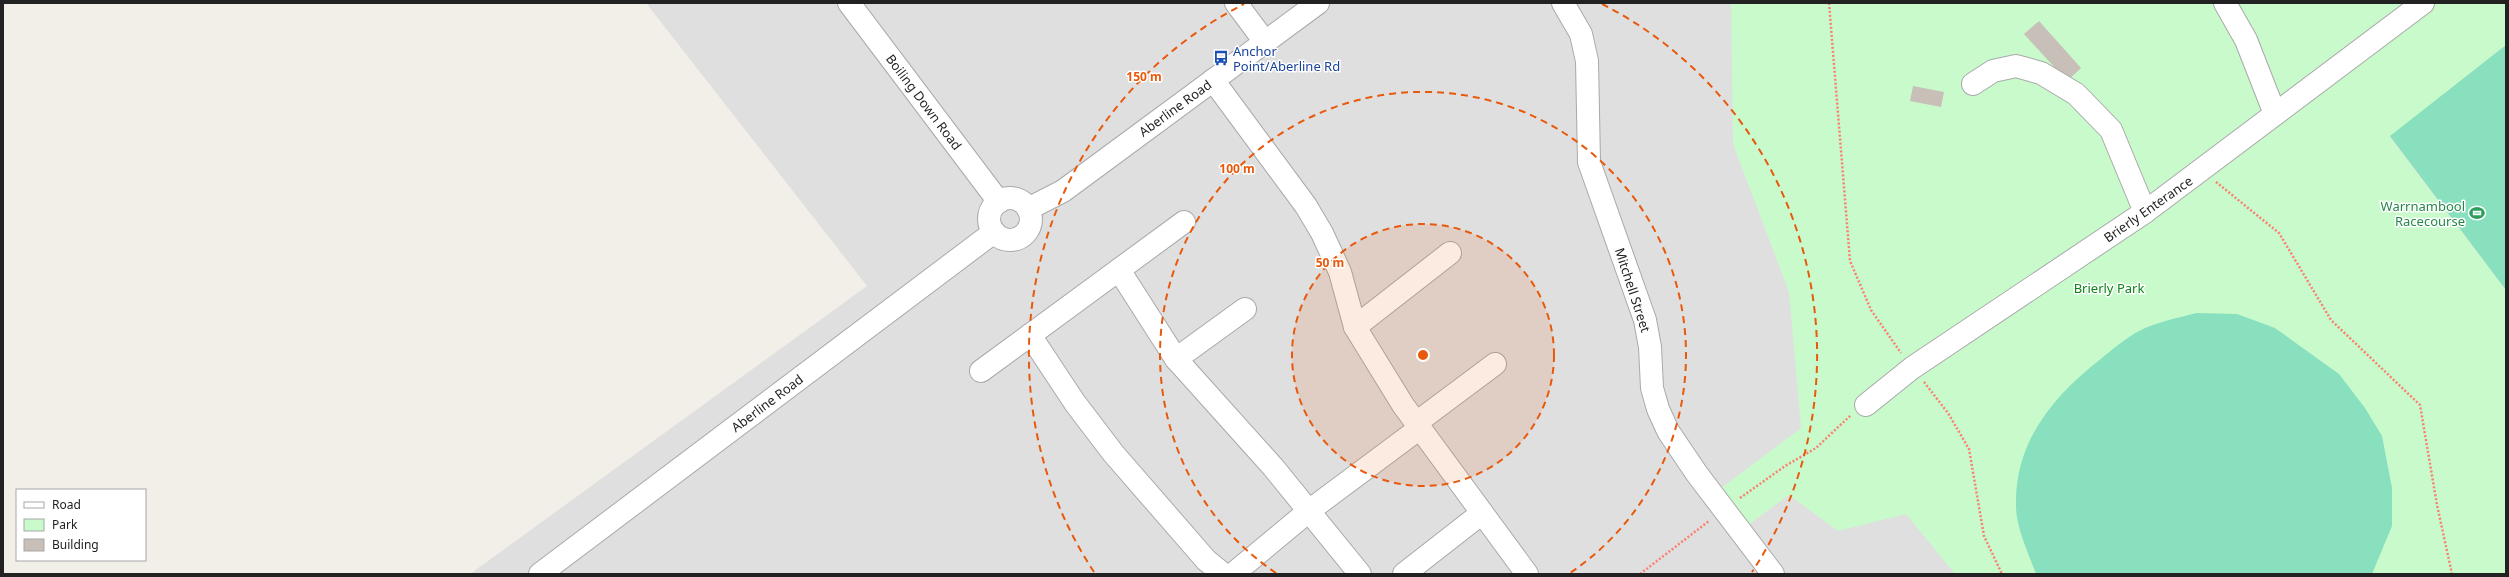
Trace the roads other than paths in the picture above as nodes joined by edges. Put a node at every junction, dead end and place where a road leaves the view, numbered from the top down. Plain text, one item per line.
1 (1236, 3) edge
2 (1318, 3) edge
3 (1563, 3) edge
4 (2226, 3) edge
5 (2422, 3) edge
6 (853, 4) edge
7 (1265, 42) junction
8 (1213, 80) junction
9 (1973, 84) dead end
10 (2275, 114) junction
11 (999, 202) junction
12 (1028, 209) junction
13 (2145, 212) junction
14 (1184, 222) dead end
15 (994, 232) junction
16 (1450, 254) dead end
17 (1119, 270) junction
18 (1246, 309) dead end
19 (1355, 327) junction
20 (1030, 335) junction
21 (1176, 359) junction
22 (1495, 364) dead end
23 (981, 371) dead end
24 (1866, 405) road end
25 (1418, 426) junction
26 (1310, 510) junction
27 (1482, 513) junction
28 (540, 574) edge
29 (1223, 574) edge
30 (1233, 574) edge
31 (1360, 574) edge
32 (1404, 574) edge
33 (1527, 574) edge
34 (1773, 574) edge

1 - 7 street
2 - 7 street, Aberline Road
3 - 34 street, Mitchell Street
4 - 10 street
5 - 10 street, Brierly Enterance
6 - 11 street, Boiling Down Road
7 - 8 street, Aberline Road
8 - 12 street, Aberline Road
8 - 19 street
9 - 13 street
10 - 13 street, Brierly Enterance
11 - 12 street
11 - 15 street
12 - 15 street
13 - 24 street, Brierly Enterance
14 - 17 street
15 - 28 street, Aberline Road
16 - 19 street
17 - 20 street
17 - 21 street
18 - 21 street
19 - 25 street
20 - 23 street
20 - 29 street
21 - 26 street
22 - 25 street
25 - 26 street
25 - 27 street
26 - 30 street
26 - 31 street
27 - 32 street
27 - 33 street

